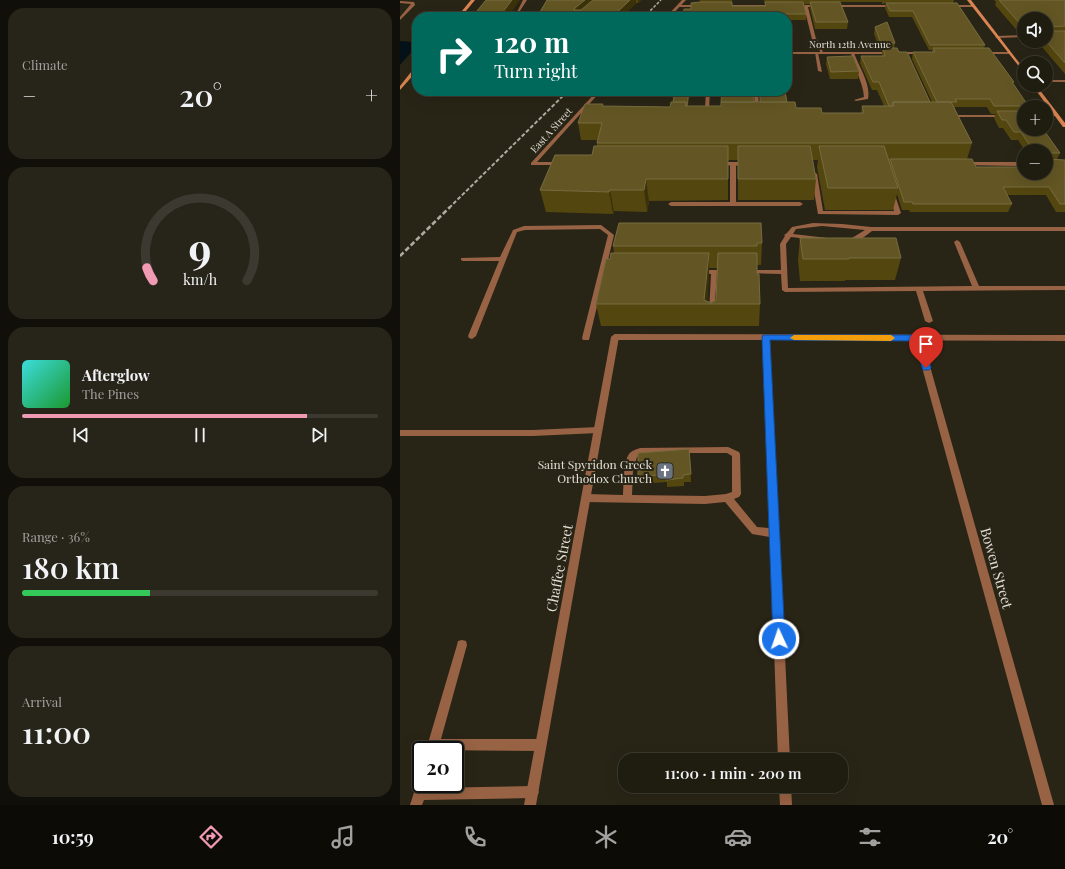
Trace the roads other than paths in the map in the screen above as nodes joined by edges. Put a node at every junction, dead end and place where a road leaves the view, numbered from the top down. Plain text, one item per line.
1 (473, 0) edge
2 (525, 0) edge
3 (684, 0) edge
4 (969, 0) edge
5 (400, 2) edge
6 (679, 6) junction
7 (703, 6) edge
8 (719, 6) edge
9 (782, 6) edge
10 (790, 6) edge
11 (806, 6) junction
12 (822, 6) edge
13 (830, 6) edge
14 (902, 6) edge
15 (941, 6) edge
16 (973, 6) junction
17 (463, 12) edge
18 (518, 12) edge
19 (673, 12) edge
20 (400, 20) edge
21 (1017, 36) edge
22 (997, 37) junction
23 (792, 53) edge
24 (816, 53) junction
25 (822, 53) junction
26 (852, 53) junction
27 (905, 53) junction
28 (927, 53) edge
29 (979, 53) edge
30 (1009, 53) junction
31 (908, 60) edge
32 (1017, 63) edge
33 (820, 71) dead end
34 (412, 74) edge
35 (1053, 81) edge
36 (1065, 81) edge
37 (400, 89) edge
38 (1039, 92) edge
39 (594, 96) edge
40 (708, 96) edge
41 (756, 96) edge
42 (856, 100) dead end
43 (757, 108) edge
44 (707, 109) edge
45 (576, 116) junction
46 (584, 116) edge
47 (943, 116) edge
48 (1017, 116) edge
49 (1053, 116) edge
50 (1058, 116) junction
51 (1065, 117) edge
52 (1065, 126) edge
53 (565, 164) edge
54 (709, 164) edge
55 (733, 164) junction
56 (756, 164) edge
57 (812, 164) edge
58 (961, 164) edge
59 (1017, 164) edge
60 (889, 185) edge
61 (671, 204) dead end
62 (733, 204) junction
63 (800, 204) dead end
64 (826, 225) junction
65 (871, 229) junction
66 (1065, 229) edge
67 (787, 235) junction
68 (822, 238) junction
69 (957, 242) dead end
70 (502, 259) junction
71 (463, 260) dead end
72 (602, 272) junction
73 (610, 272) edge
74 (690, 272) edge
75 (714, 272) junction
76 (784, 272) junction
77 (919, 288) junction
78 (976, 288) junction
79 (1065, 288) edge
80 (929, 321) dead end
81 (711, 322) dead end
82 (472, 336) dead end
83 (586, 338) dead end
84 (766, 338) junction
85 (918, 338) junction
86 (1065, 338) edge
87 (598, 430) junction
88 (400, 433) edge
89 (627, 497) junction
90 (586, 498) junction
91 (727, 498) junction
92 (774, 533) junction
93 (462, 644) dead end
94 (434, 741) edge
95 (540, 745) junction
96 (464, 747) edge
97 (784, 753) edge
98 (533, 792) junction
99 (785, 793) edge
100 (419, 794) edge
101 (530, 805) edge
102 (786, 805) edge
103 (1048, 805) edge

1 - 17 street
2 - 18 street
3 - 6 street
4 - 16 street
5 - 20 street
6 - 7 street
6 - 19 street
8 - 9 street
10 - 11 street
11 - 12 street
11 - 25 street
13 - 14 street
15 - 16 street
16 - 22 street
21 - 22 street
22 - 30 street
23 - 24 street, North 12th Avenue
24 - 25 street, North 12th Avenue
24 - 33 street
25 - 26 street, North 12th Avenue
26 - 27 street, North 12th Avenue
26 - 42 street
27 - 28 street, North 12th Avenue
27 - 31 street
29 - 30 street
30 - 32 street
34 - 37 street
35 - 36 street
38 - 50 street
39 - 45 street, East A Street
40 - 44 street
41 - 43 street
45 - 46 street
45 - 53 street, East A Street
47 - 48 street
49 - 50 street
50 - 51 street
50 - 52 street
54 - 55 street
55 - 56 street
55 - 62 street
57 - 60 street
58 - 59 street
61 - 62 street
62 - 63 street
64 - 65 street
64 - 67 street
64 - 68 street
65 - 66 street
65 - 68 street
67 - 68 street
67 - 76 street
69 - 78 street
70 - 71 street
70 - 72 street
70 - 82 street
72 - 73 street
72 - 83 street
74 - 75 street
75 - 76 street
75 - 81 street
76 - 77 street
77 - 78 street
77 - 80 street
78 - 79 street
84 - 85 street
84 - 87 street, Chaffee Street
84 - 92 street
85 - 86 street
85 - 103 street, Bowen Street
87 - 88 street
87 - 90 street, Chaffee Street
89 - 90 street
89 - 91 street
89 - 91 street
90 - 95 street, Chaffee Street
91 - 92 street
92 - 97 street
93 - 94 street
95 - 96 street
95 - 98 street, Chaffee Street
98 - 100 street
98 - 101 street, Chaffee Street
99 - 102 street

